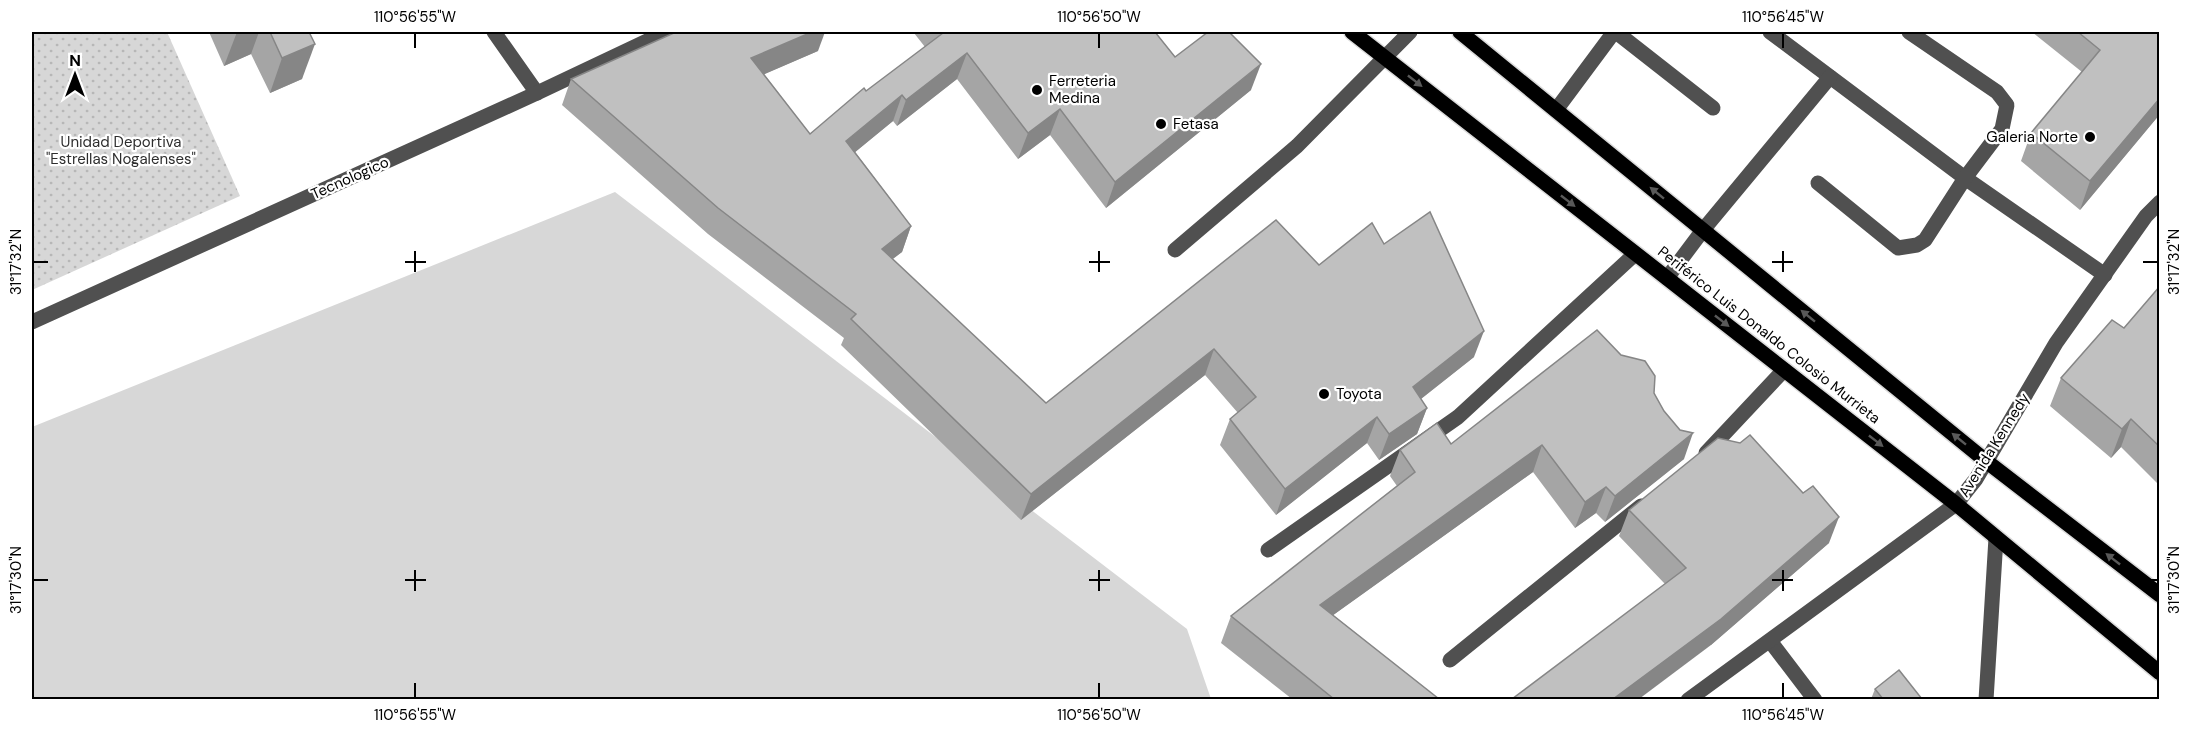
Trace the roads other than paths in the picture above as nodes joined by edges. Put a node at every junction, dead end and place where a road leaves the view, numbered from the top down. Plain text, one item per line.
1 (494, 32) edge
2 (666, 32) edge
3 (1352, 32) edge
4 (1410, 32) edge
5 (1460, 32) edge
6 (1615, 32) edge
7 (1770, 32) edge
8 (1909, 32) edge
9 (1385, 57) junction
10 (1830, 77) junction
11 (537, 93) junction
12 (1713, 108) dead end
13 (1556, 110) junction
14 (1965, 178) junction
15 (1818, 183) dead end
16 (2160, 202) edge
17 (1703, 230) junction
18 (1175, 250) dead end
19 (1635, 254) junction
20 (2105, 275) junction
21 (1667, 278) junction
22 (32, 322) edge
23 (1784, 369) junction
24 (1986, 461) junction
25 (1692, 465) edge
26 (1655, 495) edge
27 (1956, 504) junction
28 (1996, 537) junction
29 (1268, 550) dead end
30 (2160, 595) edge
31 (1770, 641) junction
32 (1450, 660) dead end
33 (2160, 673) edge
34 (1688, 699) edge
35 (1815, 699) edge
36 (1986, 699) edge

1 - 11 street
2 - 11 street, Tecnologico
3 - 9 main road, Periférico Luis Donaldo Colosio Murrieta
4 - 9 street
5 - 13 main road
6 - 12 street
6 - 13 street
7 - 10 street
8 - 14 street
9 - 18 street
9 -> 19 main road, Periférico Luis Donaldo Colosio Murrieta
10 - 14 street
10 - 17 street
11 - 22 street, Tecnologico
17 -> 13 main road
14 - 15 street
14 - 20 street
16 - 20 street, Avenida Kennedy
17 - 21 street
24 -> 17 main road
19 - 21 main road, Periférico Luis Donaldo Colosio Murrieta
19 - 29 street
20 - 24 street, Avenida Kennedy
21 -> 23 main road, Periférico Luis Donaldo Colosio Murrieta
23 - 25 street
23 -> 27 main road, Periférico Luis Donaldo Colosio Murrieta
24 - 27 street, Avenida Kennedy
30 -> 24 main road
26 - 32 street
27 - 28 main road, Periférico Luis Donaldo Colosio Murrieta
27 - 31 street, Avenida Kennedy
28 - 33 main road, Periférico Luis Donaldo Colosio Murrieta
28 - 36 street
31 - 34 street, Avenida Kennedy
31 - 35 street

